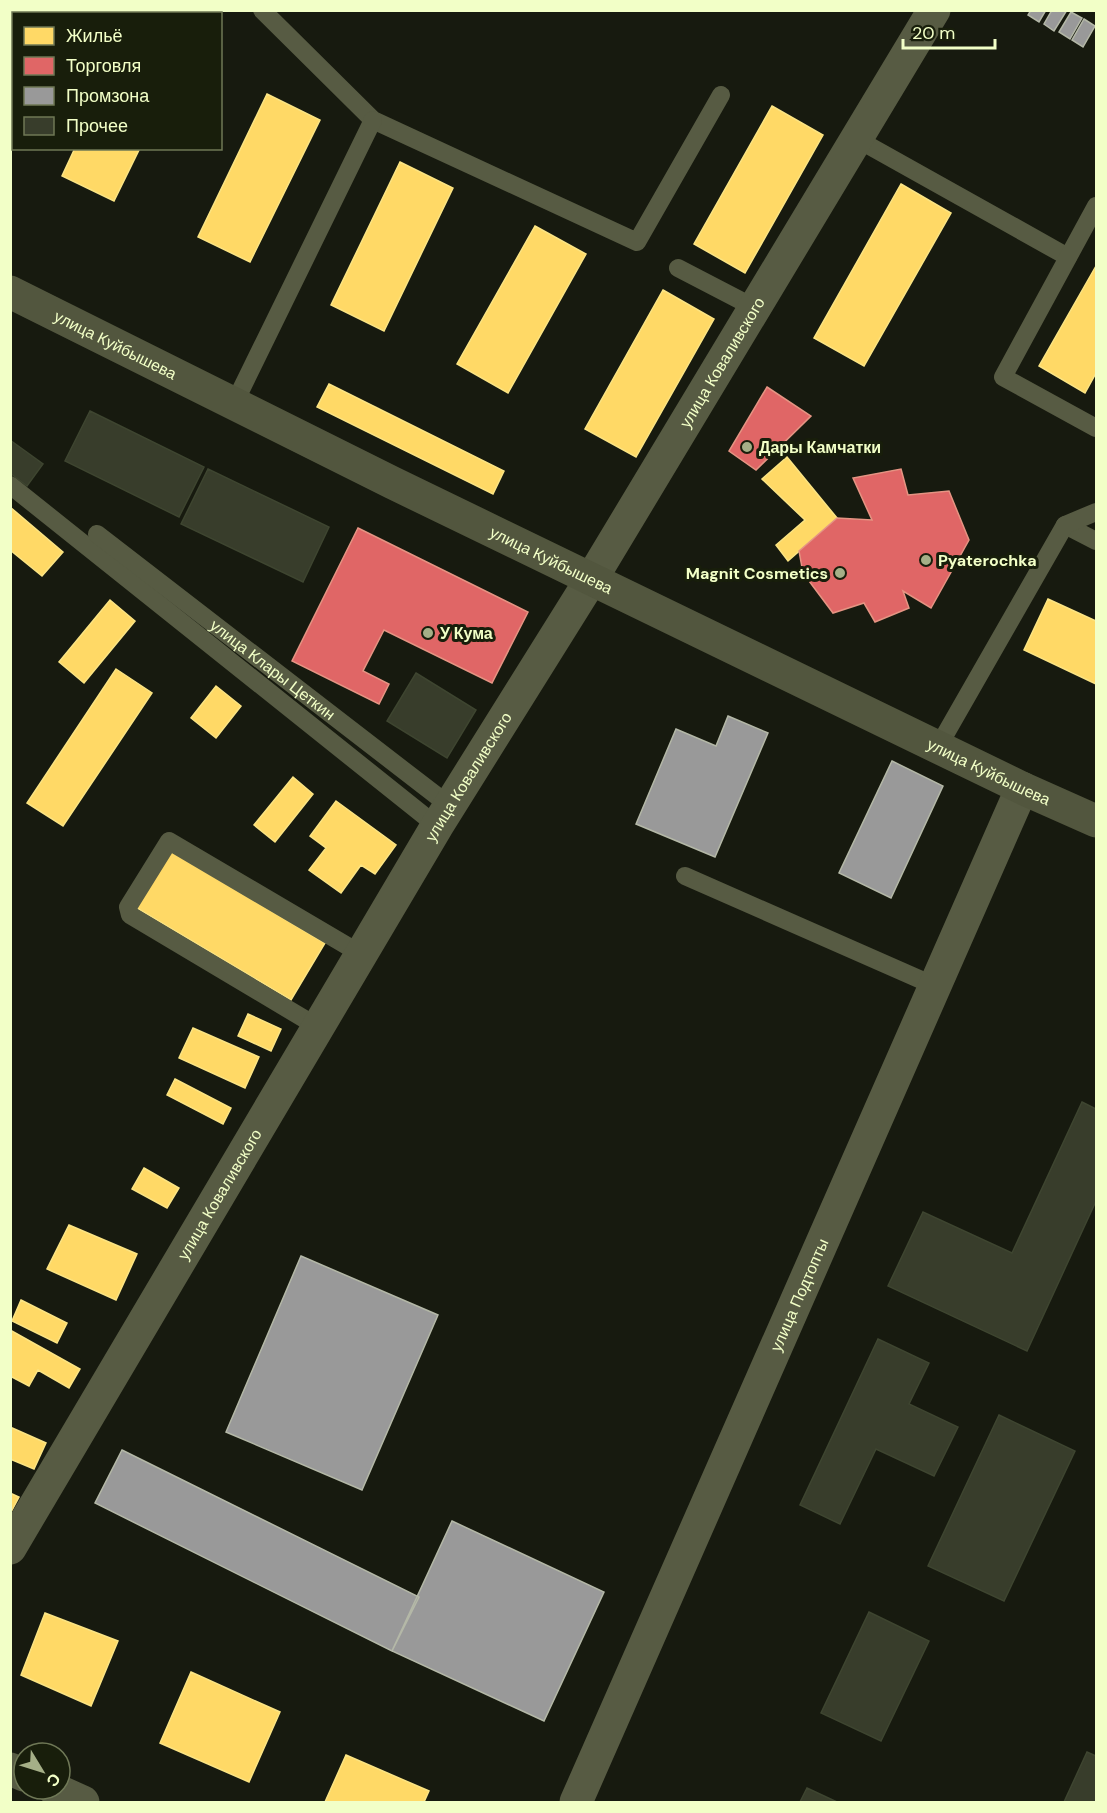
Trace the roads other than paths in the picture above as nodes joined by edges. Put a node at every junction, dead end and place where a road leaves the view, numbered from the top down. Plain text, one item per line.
1 (262, 10) edge
2 (934, 10) edge
3 (721, 95) dead end
4 (373, 120) junction
5 (857, 139) junction
6 (1096, 206) edge
7 (1068, 257) junction
8 (678, 268) dead end
9 (10, 292) edge
10 (755, 308) junction
11 (234, 404) junction
12 (1096, 428) edge
13 (10, 485) edge
14 (1096, 512) edge
15 (1065, 525) junction
16 (97, 534) dead end
17 (1096, 541) edge
18 (592, 579) junction
19 (938, 747) junction
20 (1022, 788) junction
21 (443, 816) junction
22 (1096, 821) edge
23 (685, 876) dead end
24 (362, 954) junction
25 (935, 986) junction
26 (318, 1027) junction
27 (10, 1548) edge
28 (576, 1803) edge

1 - 4 lane
2 - 5 street, улица Коваливского
3 - 4 lane
4 - 11 lane
5 - 7 lane
5 - 10 street, улица Коваливского
6 - 7 lane
7 - 12 lane
8 - 10 lane
9 - 11 main road, улица Куйбышева
10 - 18 street, улица Коваливского
11 - 18 main road, улица Куйбышева
13 - 21 lane
14 - 15 lane
15 - 17 lane
15 - 19 lane
16 - 21 lane, улица Клары Цеткин
18 - 19 main road, улица Куйбышева
18 - 21 street, улица Коваливского
19 - 20 main road, улица Куйбышева
20 - 22 main road, улица Куйбышева
20 - 25 street, улица Подтопты
21 - 24 street, улица Коваливского
23 - 25 lane
24 - 26 street, улица Коваливского
24 - 26 lane
25 - 28 street, улица Подтопты
26 - 27 street, улица Коваливского

